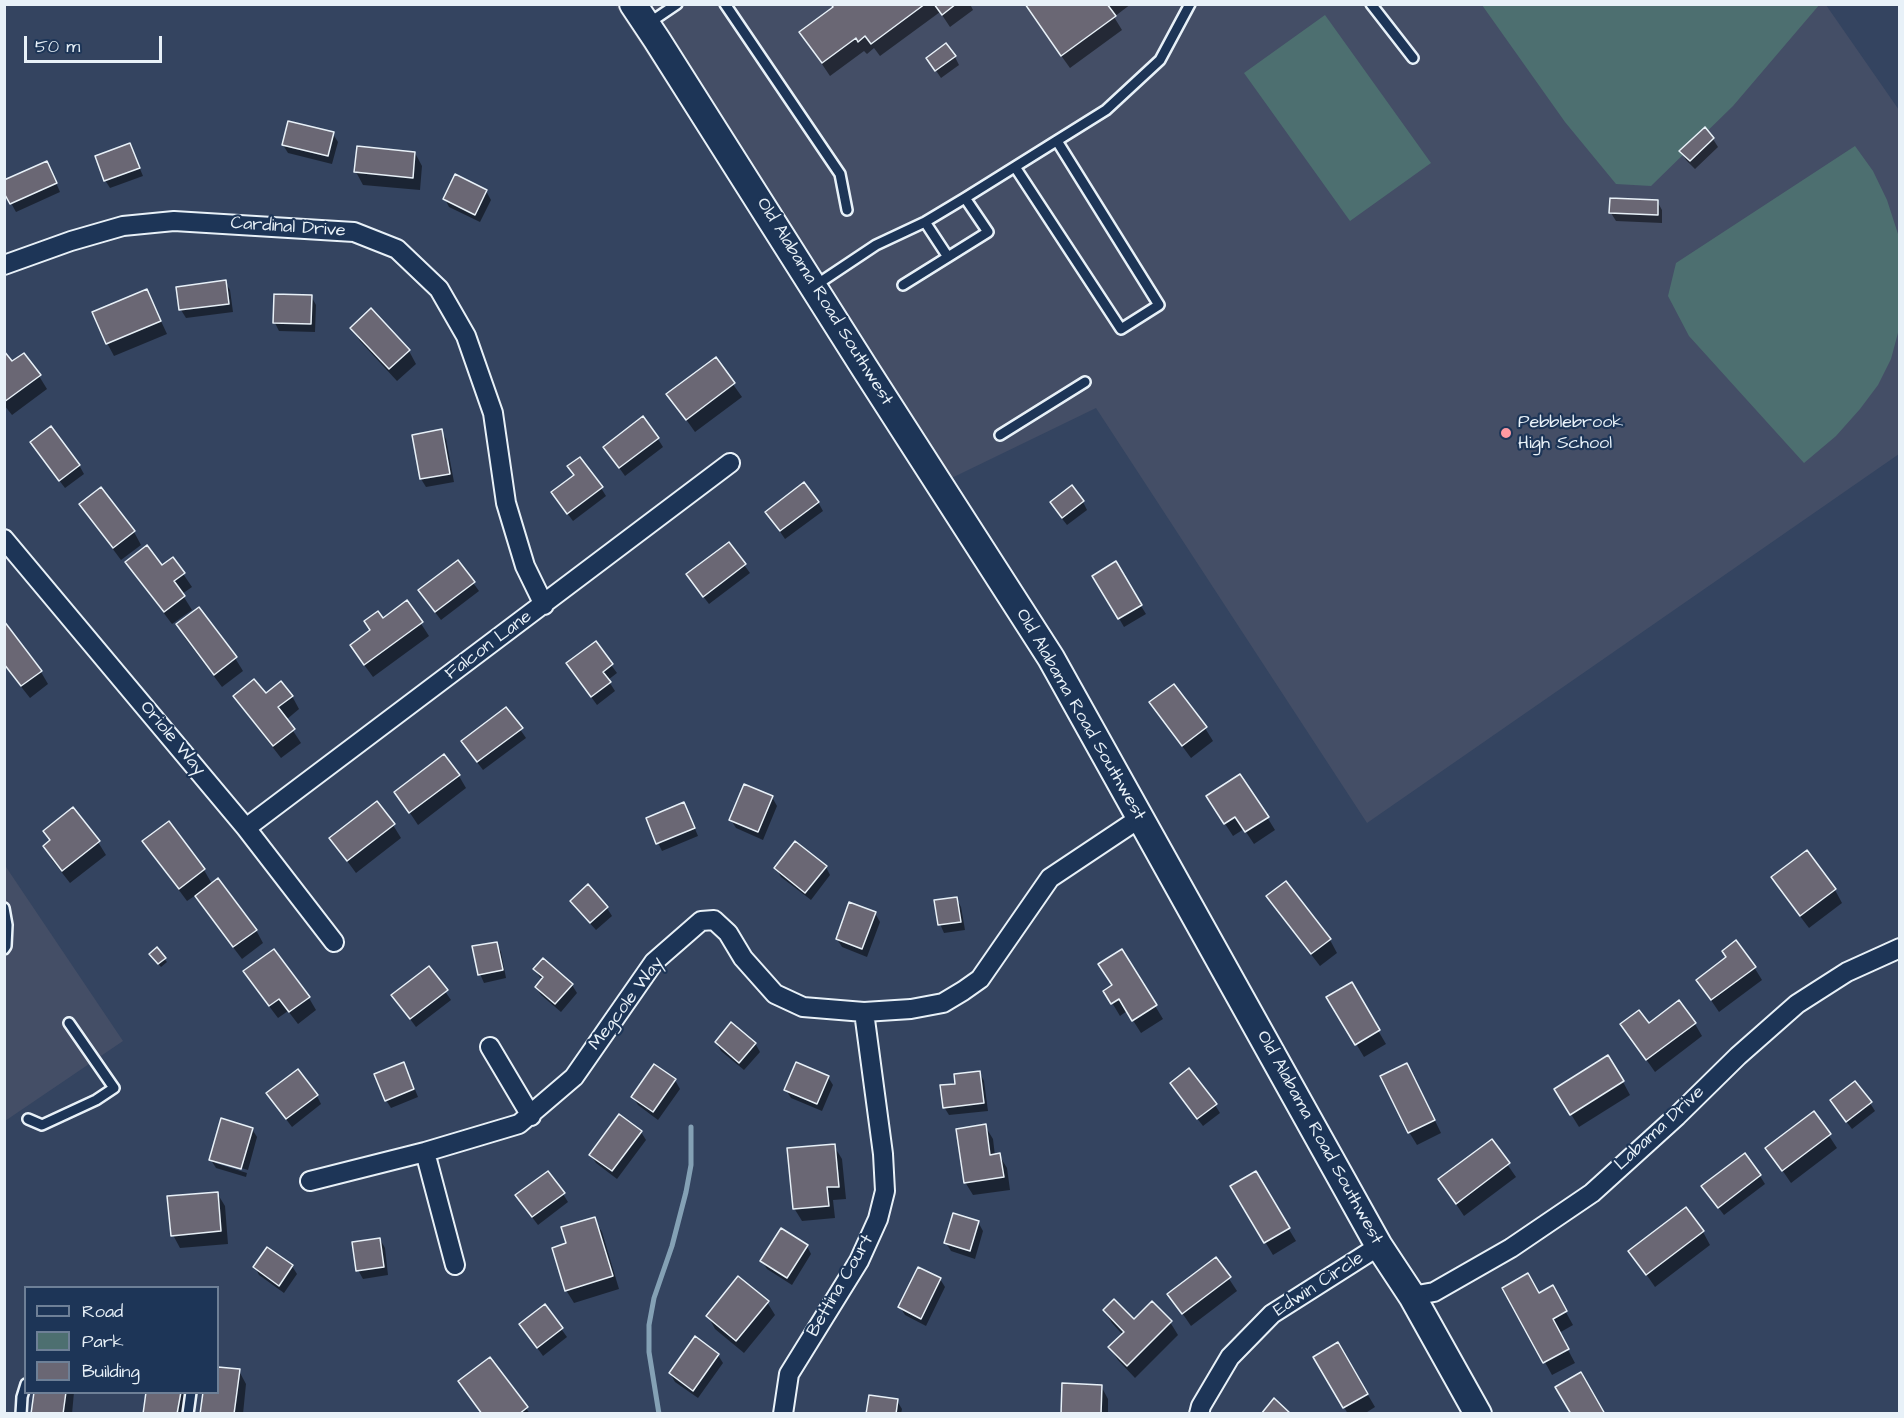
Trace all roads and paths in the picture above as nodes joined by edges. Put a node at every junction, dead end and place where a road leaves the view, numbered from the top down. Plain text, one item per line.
1 (677, 4) edge
2 (725, 4) edge
3 (1190, 4) edge
4 (1371, 4) edge
5 (640, 14) edge
6 (1413, 58) dead end
7 (1057, 141) junction
8 (1015, 167) junction
9 (965, 198) junction
10 (847, 210) dead end
11 (925, 222) junction
12 (948, 257) junction
13 (4, 266) edge
14 (903, 285) dead end
15 (814, 286) junction
16 (1085, 382) dead end
17 (1000, 435) dead end
18 (730, 463) dead end
19 (4, 539) edge
20 (544, 604) junction
21 (1140, 818) junction
22 (246, 828) junction
23 (4, 908) edge
24 (334, 942) dead end
25 (1899, 948) edge
26 (4, 949) edge
27 (864, 1012) junction
28 (69, 1023) dead end
29 (490, 1047) dead end
30 (531, 1116) junction
31 (28, 1119) dead end
32 (425, 1152) junction
33 (310, 1181) dead end
34 (1379, 1246) junction
35 (454, 1265) dead end
36 (1412, 1296) junction
37 (24, 1394) edge
38 (191, 1394) edge
39 (21, 1413) edge
40 (188, 1413) edge
41 (783, 1413) edge
42 (1199, 1413) edge
43 (1478, 1413) edge

1 - 5 lane
2 - 10 lane
3 - 7 lane
4 - 6 lane
5 - 15 street, Old Alabama Road Southwest
7 - 8 lane
7 - 8 lane
8 - 9 lane
9 - 11 lane
9 - 12 lane
11 - 12 lane
11 - 15 lane
12 - 14 lane
13 - 20 street, Cardinal Drive
15 - 21 street, Old Alabama Road Southwest
16 - 17 lane
18 - 20 street, Falcon Lane
19 - 22 street, Oriole Way
20 - 22 street, Falcon Lane
21 - 27 street, Megcole Way
21 - 34 street, Old Alabama Road Southwest
22 - 24 street, Oriole Way
23 - 26 lane
25 - 36 street, Labama Drive
27 - 30 street, Megcole Way
27 - 41 street, Bettina Court
28 - 31 lane
29 - 30 street
30 - 32 street, Megcole Way
32 - 33 street, Megcole Way
32 - 35 street
34 - 36 street, Old Alabama Road Southwest
34 - 42 street, Edwin Circle
36 - 43 street, Old Alabama Road Southwest
37 - 39 lane
38 - 40 lane

